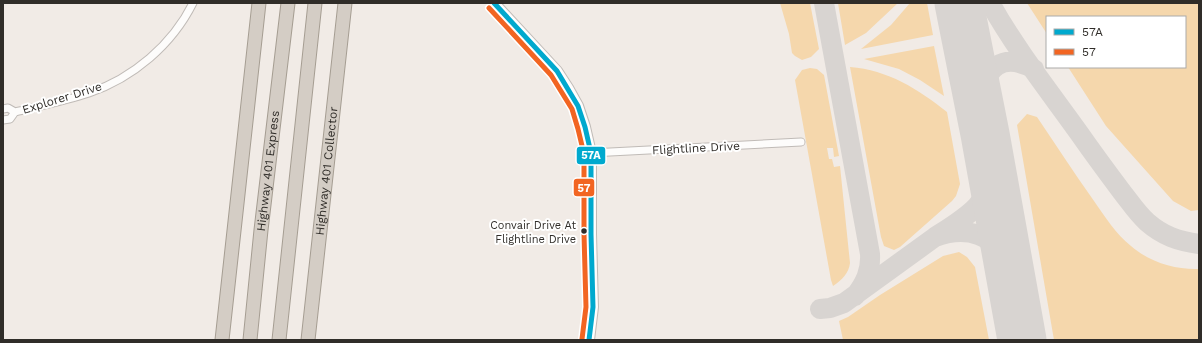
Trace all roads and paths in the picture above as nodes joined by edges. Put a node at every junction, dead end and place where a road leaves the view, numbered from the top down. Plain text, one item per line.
1 (193, 3) edge
2 (259, 3) edge
3 (288, 3) edge
4 (315, 3) edge
5 (345, 3) edge
6 (494, 3) edge
7 (3, 109) edge
8 (15, 112) junction
9 (3, 120) edge
10 (801, 142) dead end
11 (591, 153) junction
12 (222, 340) edge
13 (250, 340) edge
14 (279, 340) edge
15 (308, 340) edge
16 (589, 340) edge

1 - 8 street, Explorer Drive
2 - 12 highway
3 - 13 highway, Highway 401 Express
4 - 14 highway
5 - 15 highway, Highway 401 Collector
6 - 11 street
7 - 8 street, Explorer Drive
8 - 9 street, Explorer Drive
10 - 11 street, Flightline Drive
11 - 16 street

